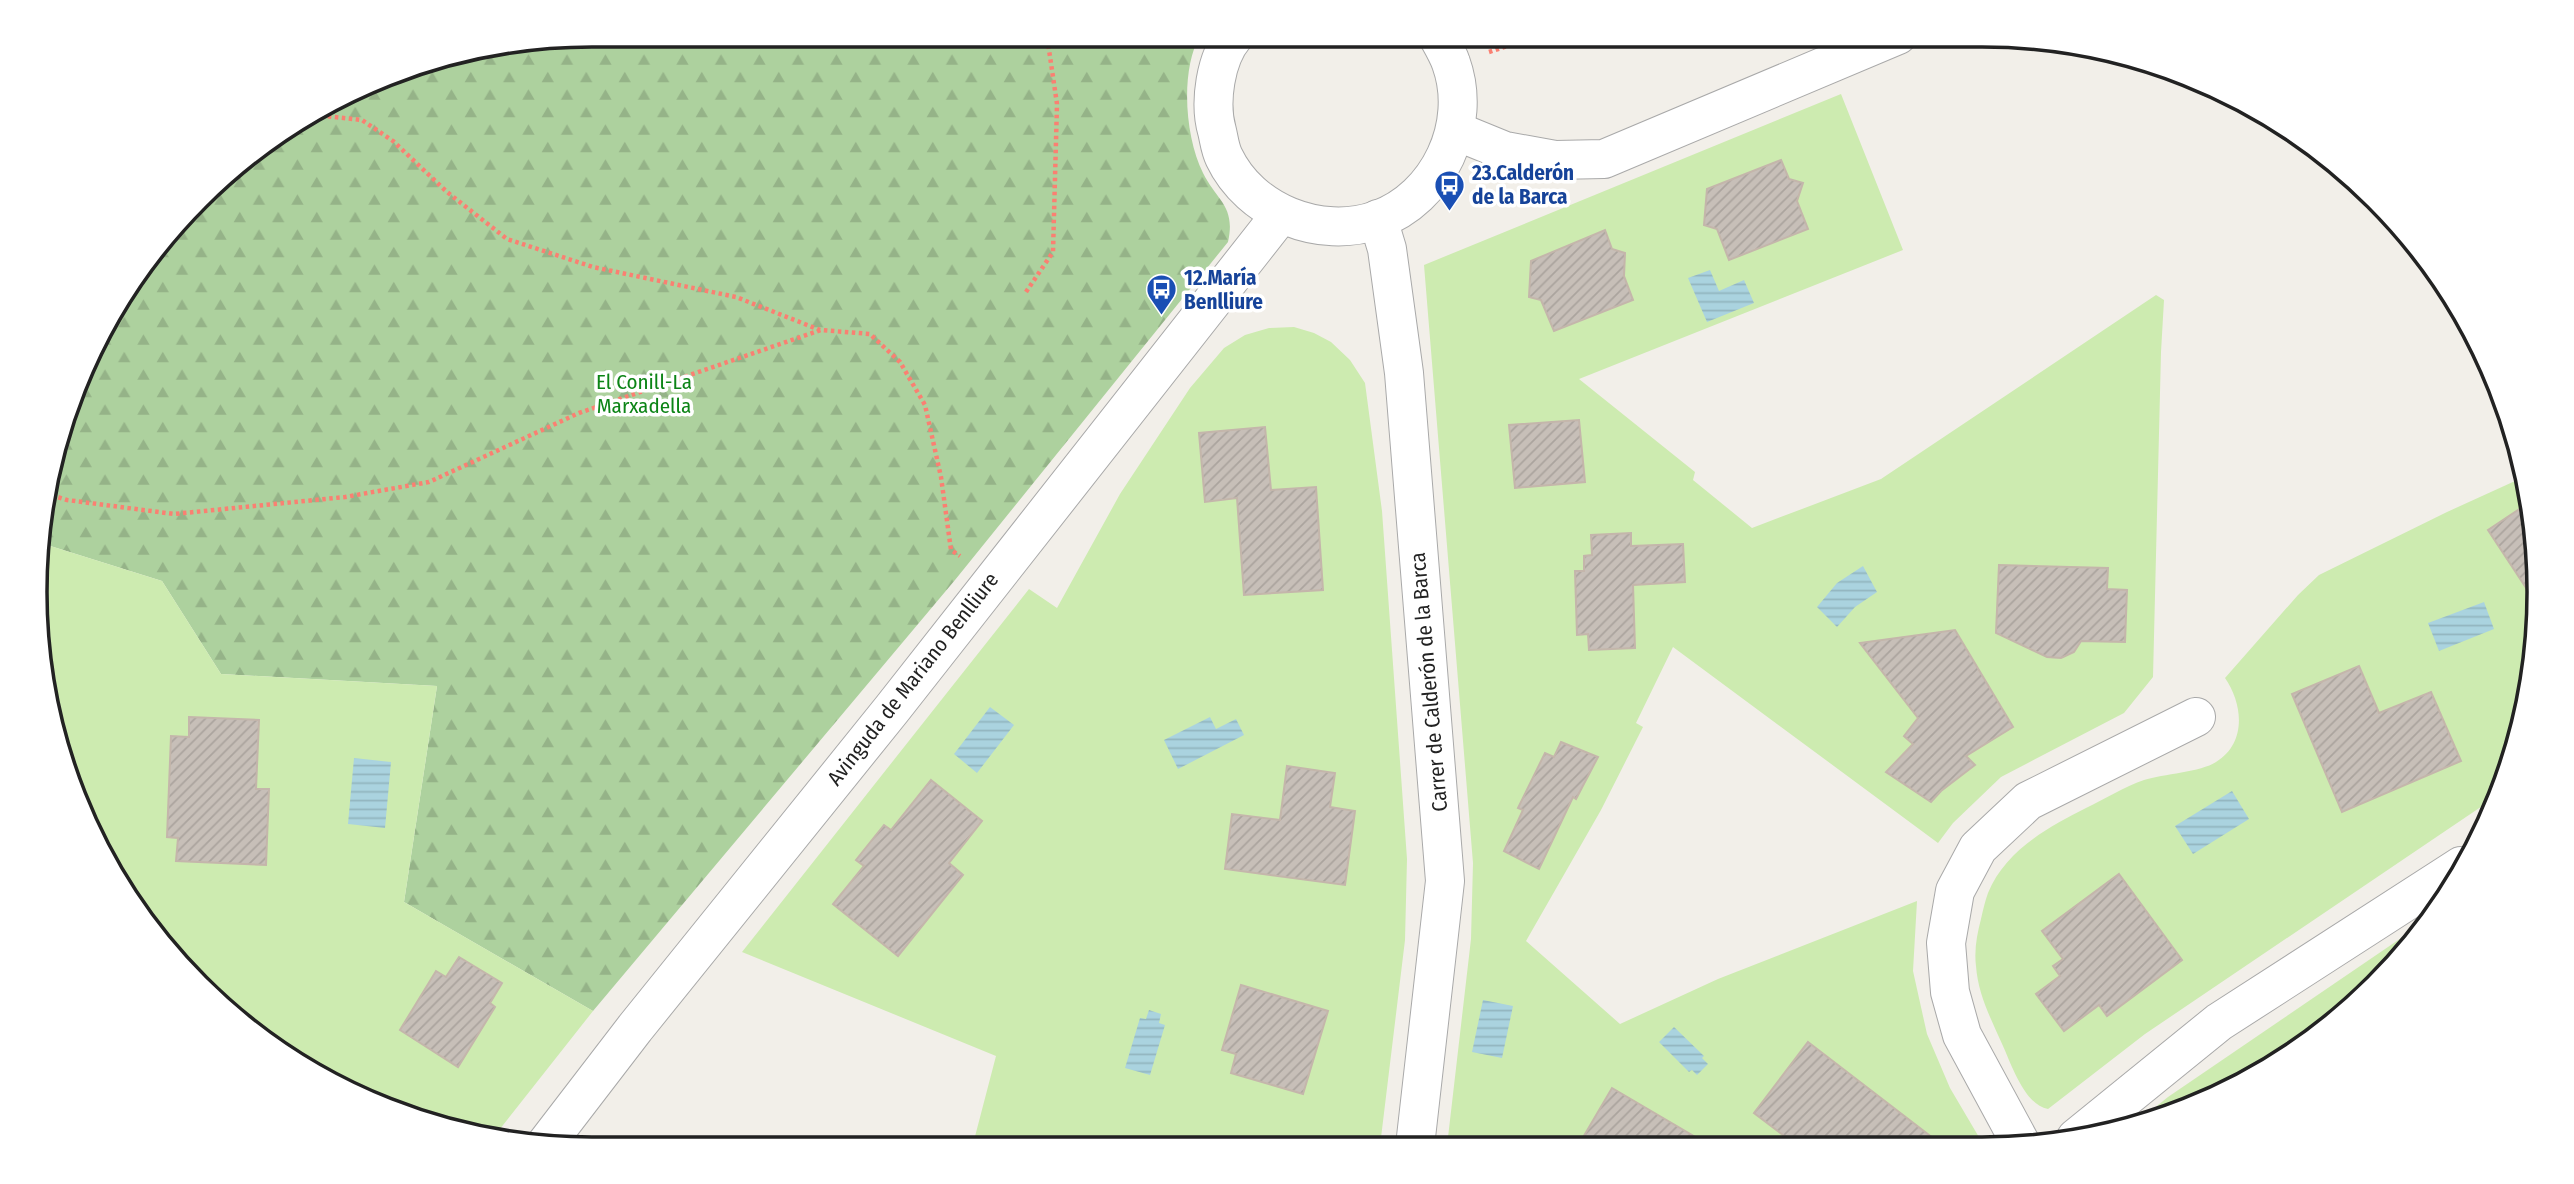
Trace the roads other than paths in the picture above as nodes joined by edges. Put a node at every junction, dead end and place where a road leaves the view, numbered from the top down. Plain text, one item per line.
1 (1229, 47) edge
2 (1870, 47) edge
3 (1444, 49) edge
4 (1455, 131) junction
5 (1280, 214) junction
6 (1378, 219) junction
7 (2196, 717) dead end
8 (2447, 875) edge
9 (2092, 1125) edge
10 (552, 1136) edge
11 (2017, 1136) edge
12 (1416, 1137) edge

1 - 5 street
2 - 4 street
3 - 4 street
4 - 6 street
5 - 6 street
5 - 10 street, Avinguda de Mariano Benlliure
6 - 12 street, Carrer de Calderón de la Barca
7 - 11 street
8 - 9 street

